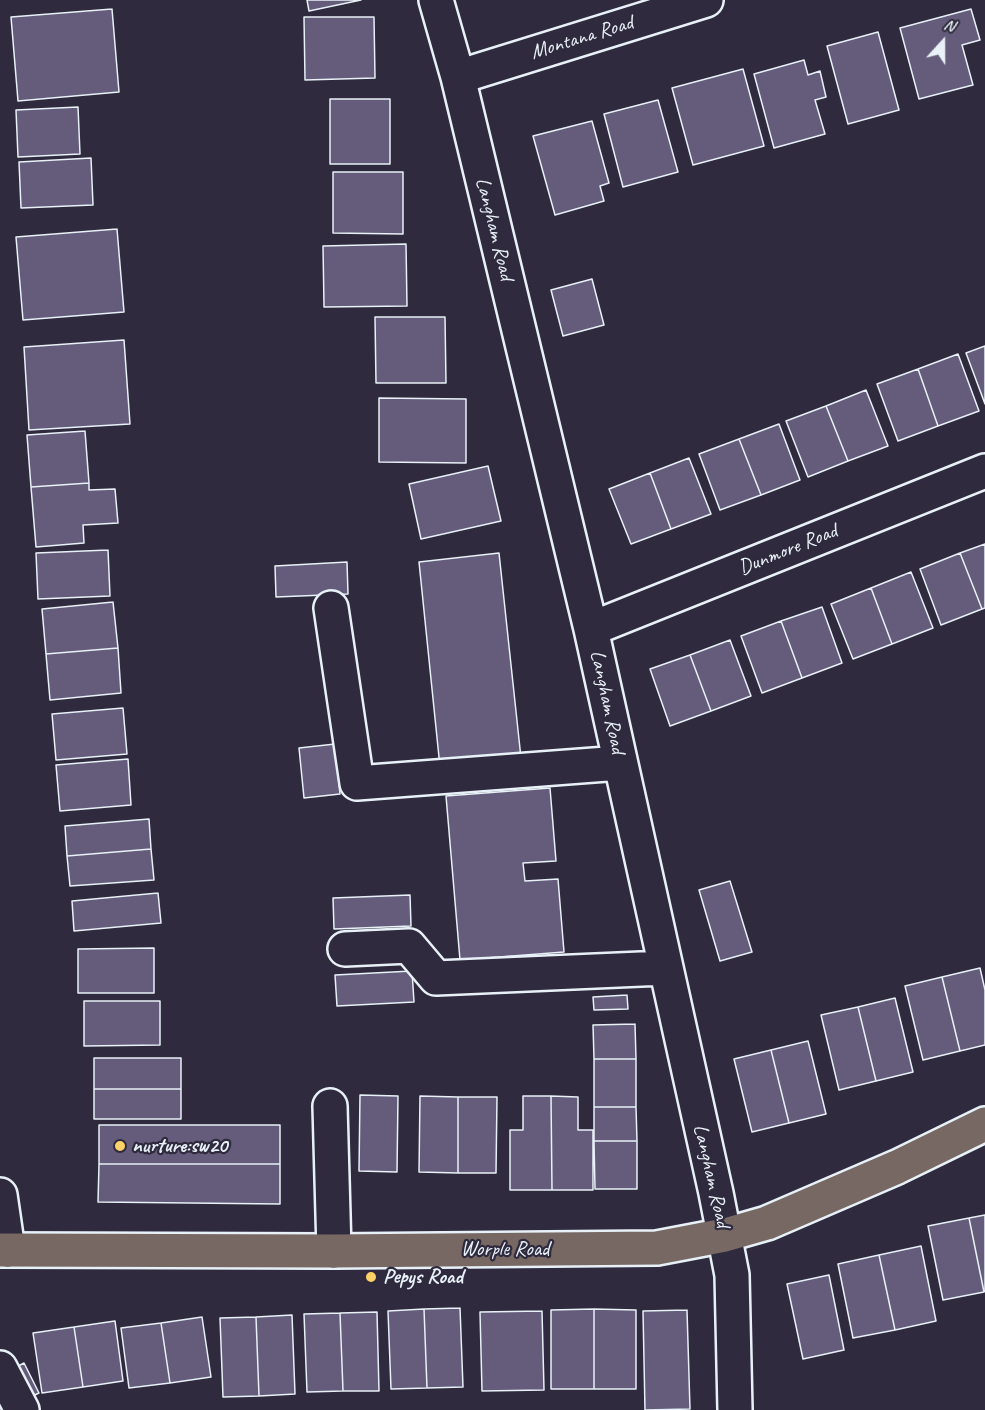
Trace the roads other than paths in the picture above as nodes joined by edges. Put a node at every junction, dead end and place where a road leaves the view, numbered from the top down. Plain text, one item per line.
1 (436, 0) edge
2 (706, 0) edge
3 (458, 77) junction
4 (985, 471) edge
5 (331, 608) dead end
6 (591, 628) junction
7 (620, 763) junction
8 (345, 949) dead end
9 (664, 968) junction
10 (330, 1106) dead end
11 (985, 1124) edge
12 (0, 1195) edge
13 (725, 1235) junction
14 (334, 1251) junction
15 (3, 1252) edge
16 (0, 1368) edge
17 (22, 1410) edge
18 (735, 1410) edge

1 - 3 street, Langham Road
2 - 3 street, Montana Road
3 - 6 street, Langham Road
4 - 6 street, Dunmore Road
5 - 7 street
6 - 7 street, Langham Road
7 - 9 street, Langham Road
8 - 9 street
9 - 13 street, Langham Road
10 - 14 street
11 - 13 main road, Worple Road
12 - 15 street
13 - 14 main road, Worple Road
13 - 18 street, Langham Road
14 - 15 main road, Worple Road
16 - 17 street

